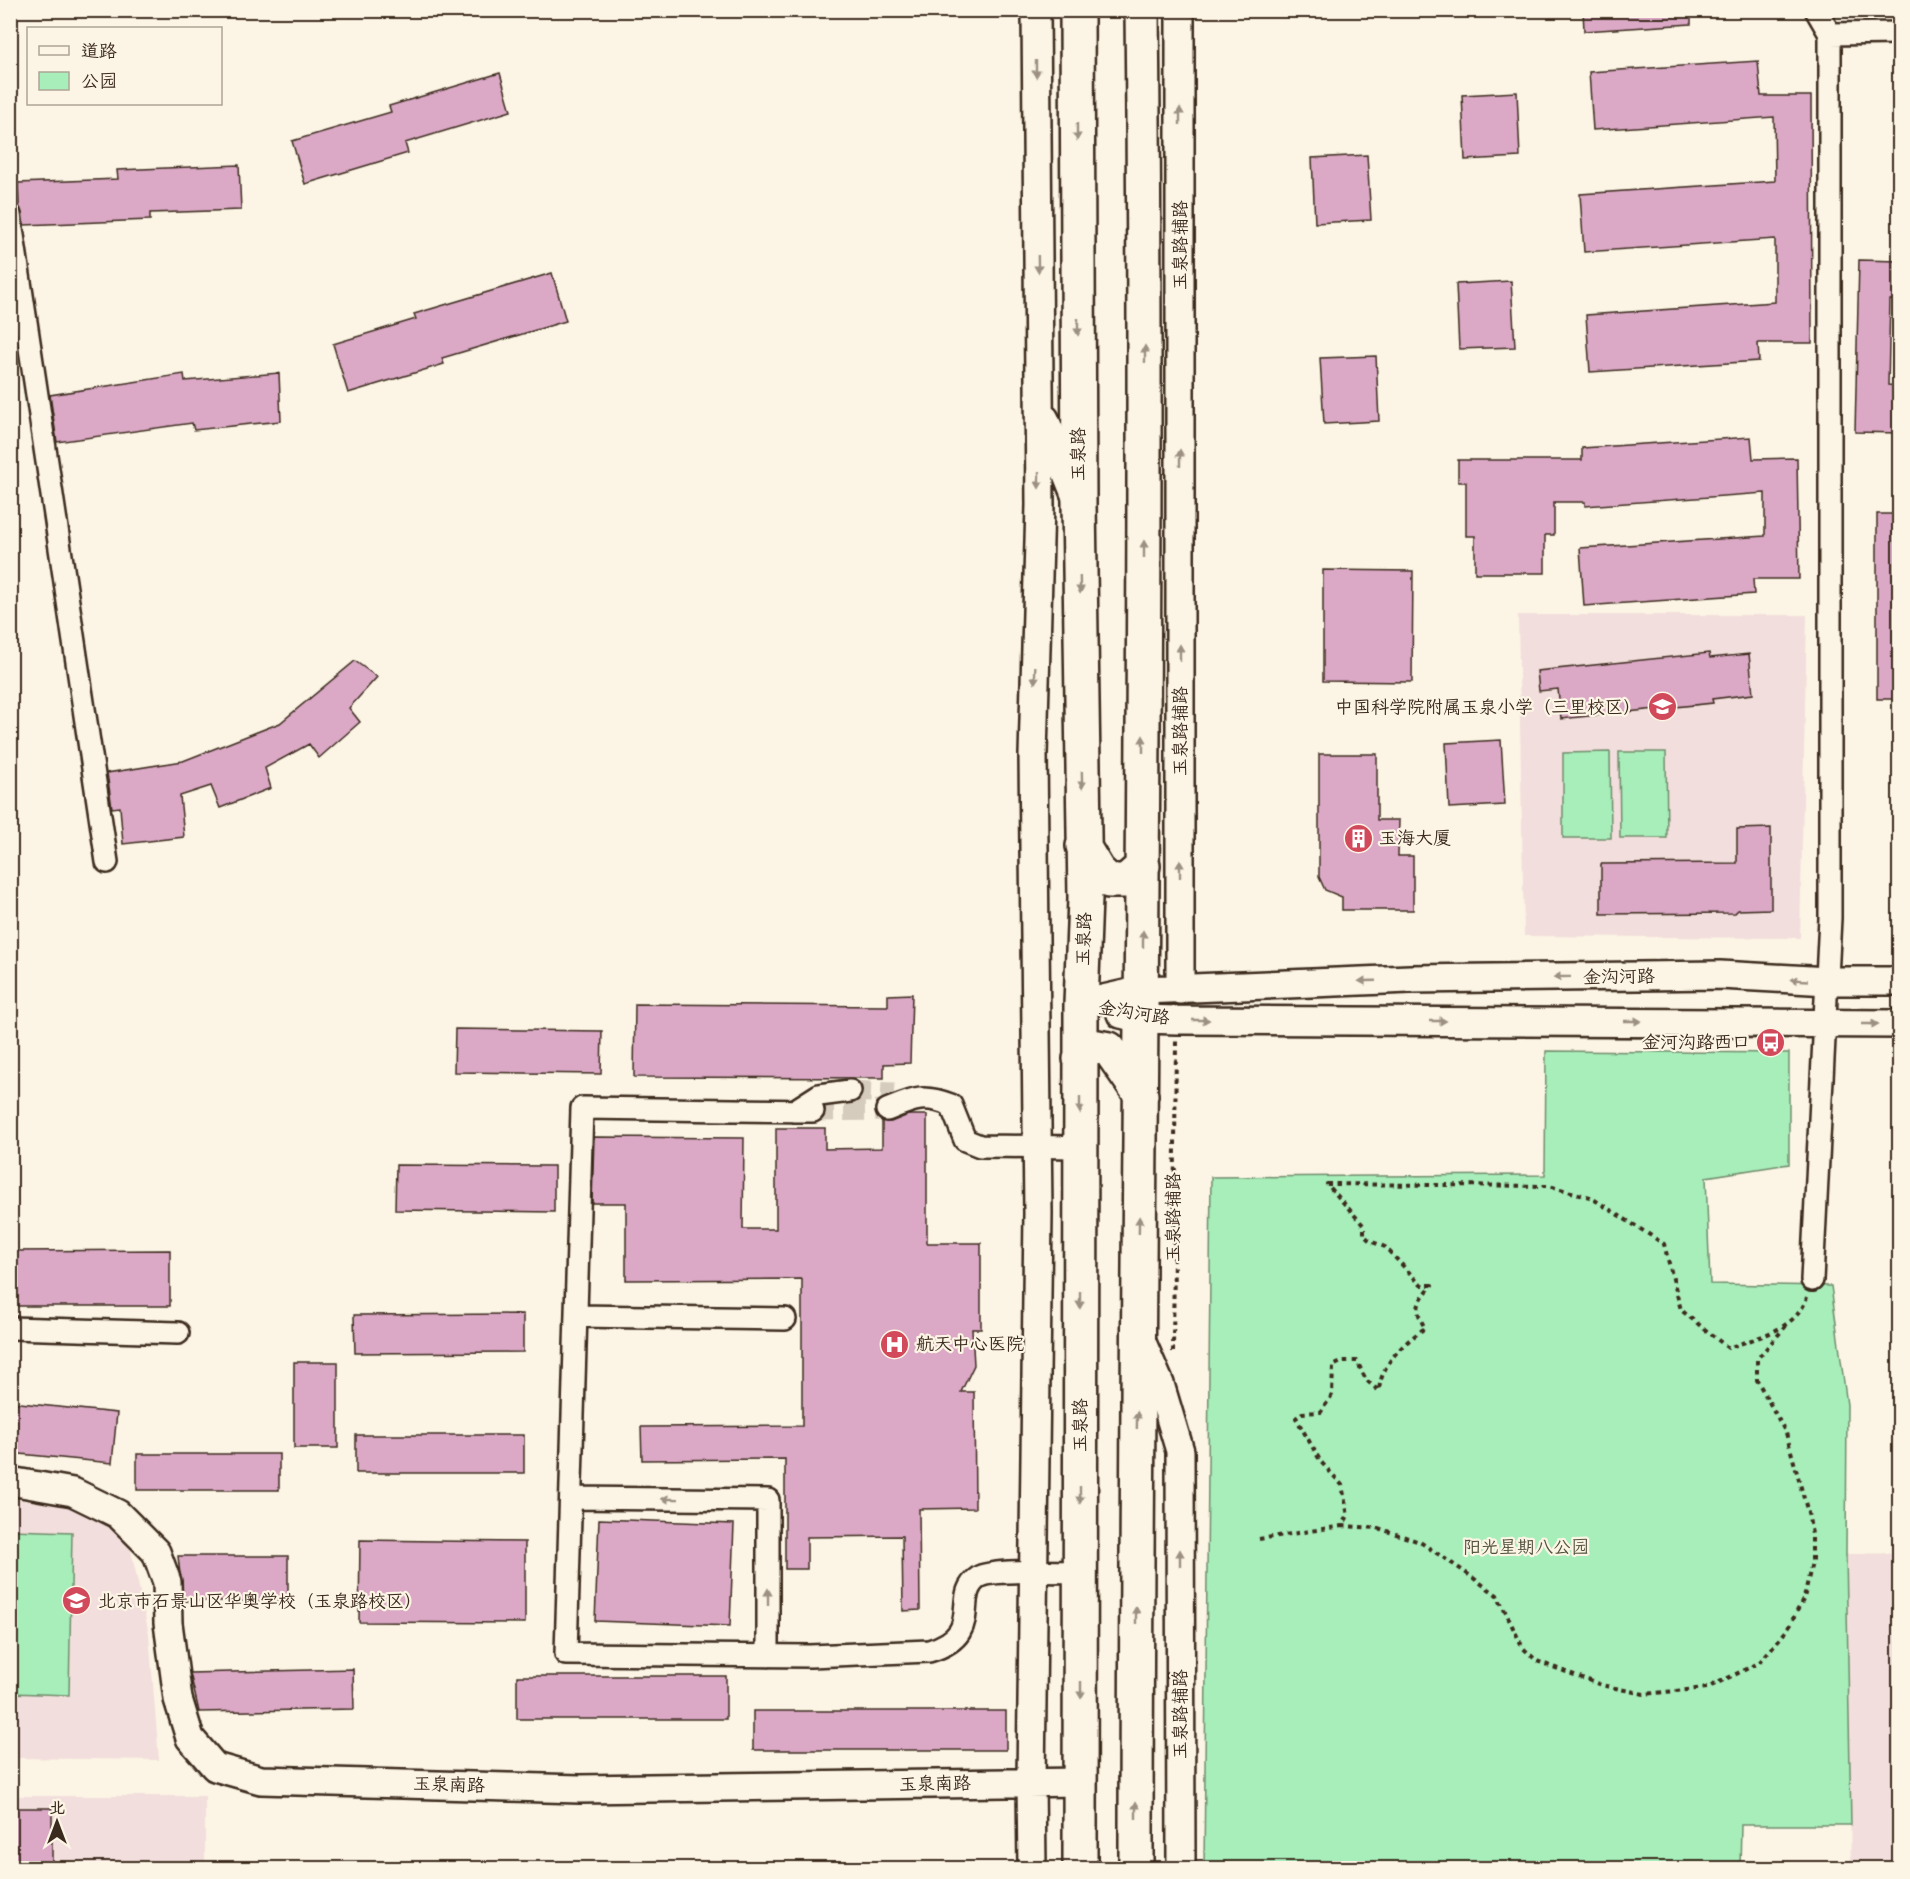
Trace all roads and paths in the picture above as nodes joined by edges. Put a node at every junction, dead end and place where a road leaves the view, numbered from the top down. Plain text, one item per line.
1 (1036, 10) edge
2 (1077, 10) edge
3 (1142, 10) edge
4 (1180, 10) edge
5 (1816, 10) edge
6 (1899, 33) edge
7 (1830, 34) junction
8 (1180, 165) junction
9 (10, 215) edge
10 (1145, 276) junction
11 (1039, 404) junction
12 (1079, 503) junction
13 (1083, 846) junction
14 (108, 862) dead end
15 (1143, 866) junction
16 (1828, 981) junction
17 (1899, 981) edge
18 (1180, 990) junction
19 (1081, 1004) junction
20 (1143, 1005) junction
21 (1177, 1020) junction
22 (1826, 1024) junction
23 (1899, 1024) edge
24 (1080, 1059) junction
25 (850, 1091) tunnel mouth
26 (1141, 1095) junction
27 (890, 1101) tunnel mouth
28 (1037, 1147) junction
29 (1080, 1147) junction
30 (1812, 1280) joint
31 (576, 1316) junction
32 (785, 1319) dead end
33 (1787, 1325) junction
34 (10, 1328) edge
35 (178, 1333) dead end
36 (1138, 1334) junction
37 (1173, 1353) dead end
38 (10, 1481) edge
39 (571, 1498) junction
40 (1342, 1526) junction
41 (1259, 1539) dead end
42 (1080, 1572) junction
43 (1034, 1573) junction
44 (768, 1656) junction
45 (1031, 1782) junction
46 (1081, 1782) junction
47 (1032, 1869) edge
48 (1080, 1869) edge
49 (1136, 1869) edge
50 (1181, 1869) edge

1 -> 11 street
2 -> 12 main road, 玉泉路
3 - 10 main road
8 -> 4 street, 玉泉路辅路
5 - 7 street
6 - 7 street
7 - 16 street
8 - 10 street
18 -> 8 street, 玉泉路辅路
9 - 14 street
15 -> 10 main road
11 - 12 street
11 -> 28 street
12 -> 13 main road, 玉泉路
13 - 15 main road
13 - 19 main road, 玉泉路
20 -> 15 main road
16 - 17 street, 金沟河路
16 -> 18 street, 金沟河路
16 - 22 street
18 - 20 street, 金沟河路
19 - 20 street, 金沟河路
19 - 24 main road, 玉泉路
20 - 21 street, 金沟河路
20 - 26 main road
21 -> 22 street, 金沟河路
21 - 37 path, 玉泉路辅路
22 -> 23 street, 金沟河路
22 - 30 street
24 - 26 main road
24 -> 29 main road, 玉泉路
25 - 31 street
36 -> 26 main road
27 - 28 street
28 - 29 street
28 - 43 street
29 -> 42 main road, 玉泉路
30 - 33 path
31 - 32 street
31 - 39 street
33 - 40 path
33 - 40 path
34 - 35 street
49 -> 36 main road
50 -> 36 street, 玉泉路辅路
38 - 45 street, 玉泉南路
44 -> 39 street
39 - 44 street
40 - 41 path
42 - 43 street
42 -> 46 main road, 玉泉路
43 - 44 street
43 - 45 street
45 - 46 street, 玉泉南路
45 - 47 street
46 - 48 main road, 玉泉路

